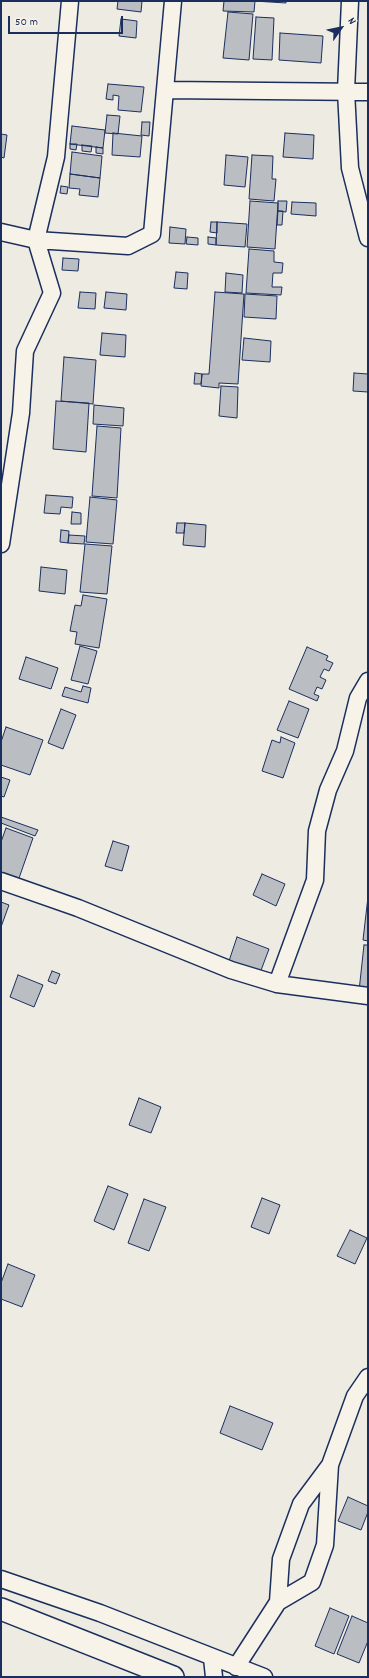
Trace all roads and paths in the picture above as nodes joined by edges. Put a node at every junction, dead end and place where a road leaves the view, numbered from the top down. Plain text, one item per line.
1 (70, 1) edge
2 (173, 1) edge
3 (350, 1) edge
4 (166, 90) junction
5 (346, 91) junction
6 (368, 92) edge
7 (1, 232) edge
8 (368, 238) edge
9 (36, 240) junction
10 (1, 544) edge
11 (368, 682) edge
12 (1, 881) edge
13 (277, 984) junction
14 (368, 996) edge
15 (368, 1377) edge
16 (330, 1465) junction
17 (1, 1579) edge
18 (278, 1602) junction
19 (1, 1609) edge
20 (212, 1658) junction
21 (236, 1667) junction
22 (173, 1677) edge
23 (214, 1677) edge
24 (264, 1677) edge

1 - 9 street
2 - 4 street
3 - 5 street
4 - 5 street
4 - 9 street
5 - 6 street
5 - 8 street
7 - 9 street
9 - 10 street
11 - 13 street
12 - 13 street
13 - 14 street
15 - 16 street
16 - 18 street
16 - 18 street
17 - 20 street
18 - 21 street
19 - 22 main road
20 - 21 street
20 - 23 street
21 - 24 street

